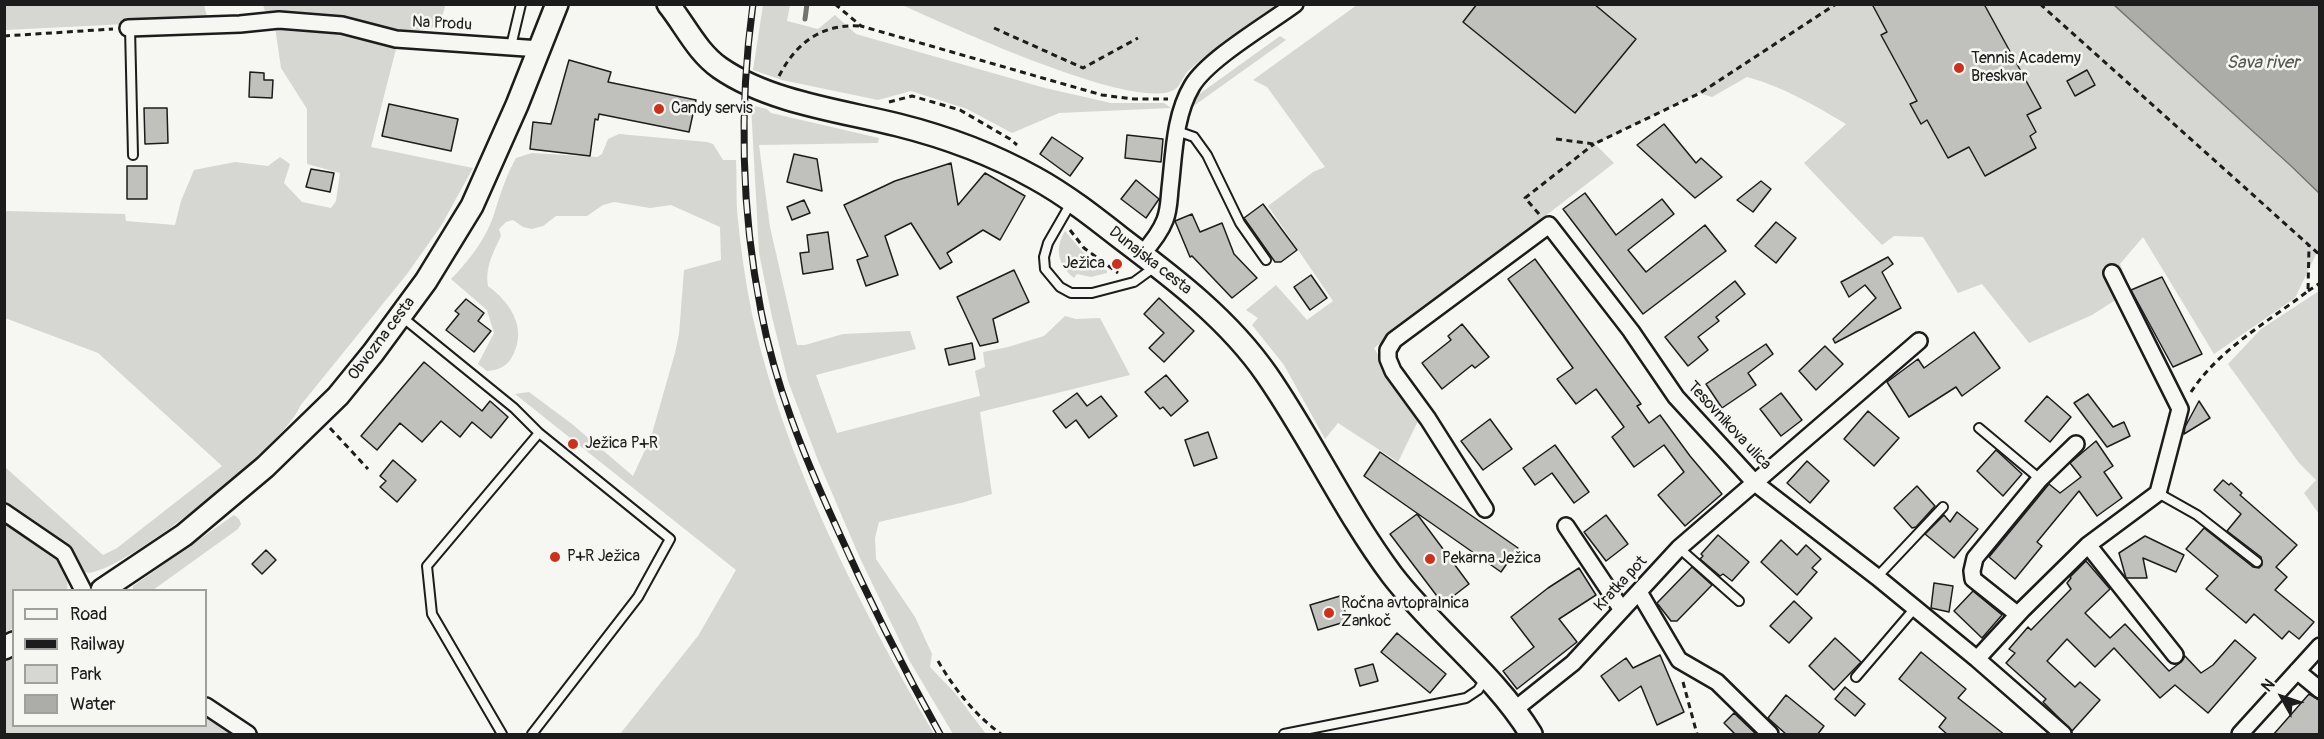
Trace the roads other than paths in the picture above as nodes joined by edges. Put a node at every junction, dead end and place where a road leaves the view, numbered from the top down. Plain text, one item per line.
1 (520, 4) edge
2 (557, 4) edge
3 (668, 4) edge
4 (1295, 4) edge
5 (682, 13) edge
6 (129, 28) joint
7 (511, 46) junction
8 (540, 49) junction
9 (1177, 131) junction
10 (133, 155) dead end
11 (1072, 201) junction
12 (1149, 259) junction
13 (1266, 260) dead end
14 (2112, 273) dead end
15 (401, 316) junction
16 (1919, 340) dead end
17 (1979, 428) dead end
18 (539, 433) junction
19 (2076, 444) dead end
20 (2040, 479) junction
21 (1755, 483) junction
22 (2158, 494) junction
23 (1943, 507) dead end
24 (1485, 509) dead end
25 (4, 512) edge
26 (1566, 526) dead end
27 (2088, 545) junction
28 (1679, 548) junction
29 (2257, 562) dead end
30 (1877, 577) junction
31 (82, 589) edge
32 (105, 589) edge
33 (1639, 592) junction
34 (1739, 601) dead end
35 (1915, 608) junction
36 (1622, 610) junction
37 (2018, 615) junction
38 (2319, 646) edge
39 (2175, 655) dead end
40 (1977, 659) junction
41 (2296, 671) junction
42 (1486, 677) junction
43 (1856, 677) dead end
44 (2319, 690) edge
45 (207, 707) edge
46 (1514, 710) junction
47 (248, 735) edge
48 (502, 735) edge
49 (532, 735) edge
50 (1284, 735) edge
51 (1531, 735) edge
52 (1770, 735) edge
53 (2063, 735) edge
54 (2240, 735) edge

1 - 7 lane
2 - 8 main road, Obvozna cesta
3 - 5 main road, Dunajska cesta
4 - 9 street
5 - 11 main road, Dunajska cesta
6 - 7 street, Na Produ
6 - 10 lane
7 - 8 street, Na Produ
8 - 15 main road, Obvozna cesta
9 - 12 street
9 - 13 lane
11 - 12 main road, Dunajska cesta
11 - 12 lane
12 - 42 main road, Dunajska cesta
14 - 22 street
15 - 18 lane
15 - 32 main road, Obvozna cesta
16 - 21 street, Kratka pot
17 - 20 lane
18 - 48 lane
18 - 49 lane
19 - 20 street
20 - 37 street
21 - 24 street, Tesovnikova ulica
21 - 28 street, Kratka pot
21 - 30 street, Tesovnikova ulica
22 - 27 street
22 - 29 lane
23 - 30 lane
25 - 31 street
26 - 36 street
27 - 37 street
27 - 39 street
28 - 33 street, Kratka pot
28 - 34 lane
30 - 35 street, Tesovnikova ulica
33 - 36 street, Kratka pot
33 - 52 street
35 - 40 street, Tesovnikova ulica
35 - 43 lane
36 - 46 street, Kratka pot
37 - 40 street
38 - 41 street
40 - 53 street, Tesovnikova ulica
41 - 44 street
41 - 54 street
42 - 46 main road, Dunajska cesta
42 - 50 lane
45 - 47 street
46 - 51 main road, Dunajska cesta

